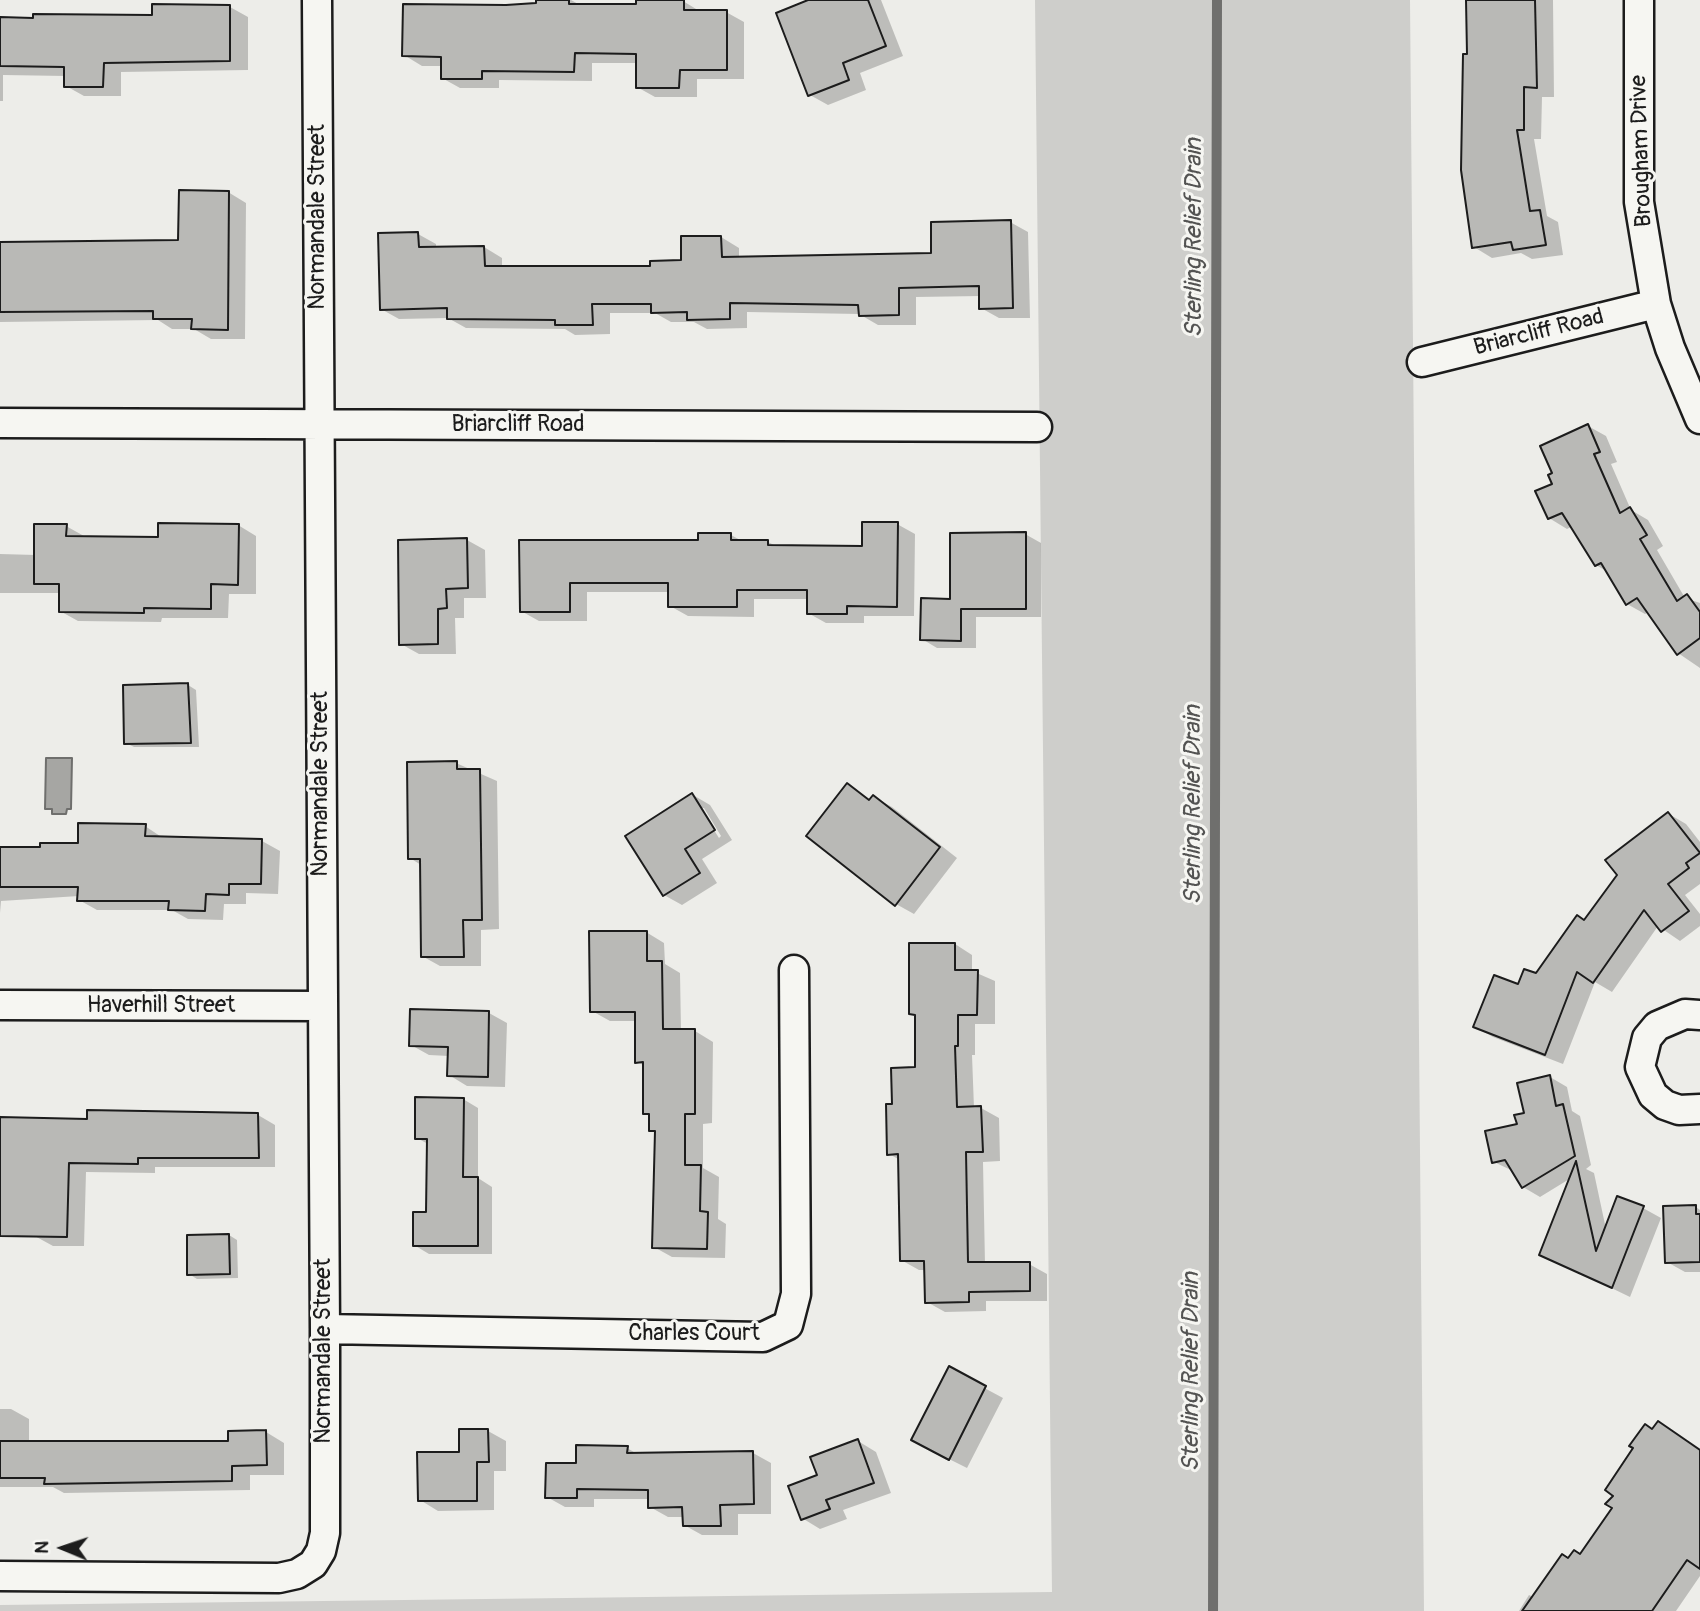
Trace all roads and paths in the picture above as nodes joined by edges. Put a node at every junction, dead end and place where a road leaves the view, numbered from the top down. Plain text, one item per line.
1 (317, 0) edge
2 (1639, 0) edge
3 (1656, 304) junction
4 (1422, 362) dead end
5 (1700, 419) edge
6 (0, 423) edge
7 (320, 424) junction
8 (1037, 427) dead end
9 (794, 970) dead end
10 (0, 1005) edge
11 (322, 1006) junction
12 (1695, 1014) edge
13 (1700, 1109) edge
14 (325, 1329) junction
15 (0, 1576) edge

1 - 7 street, Normandale Street
2 - 3 street, Brougham Drive
3 - 4 street, Briarcliff Road
3 - 5 street, Brougham Drive
6 - 7 street, Briarcliff Road
7 - 8 street, Briarcliff Road
7 - 11 street, Normandale Street
9 - 14 street, Charles Court
10 - 11 street, Haverhill Street
11 - 14 street, Normandale Street
12 - 13 street
14 - 15 street, Normandale Street

